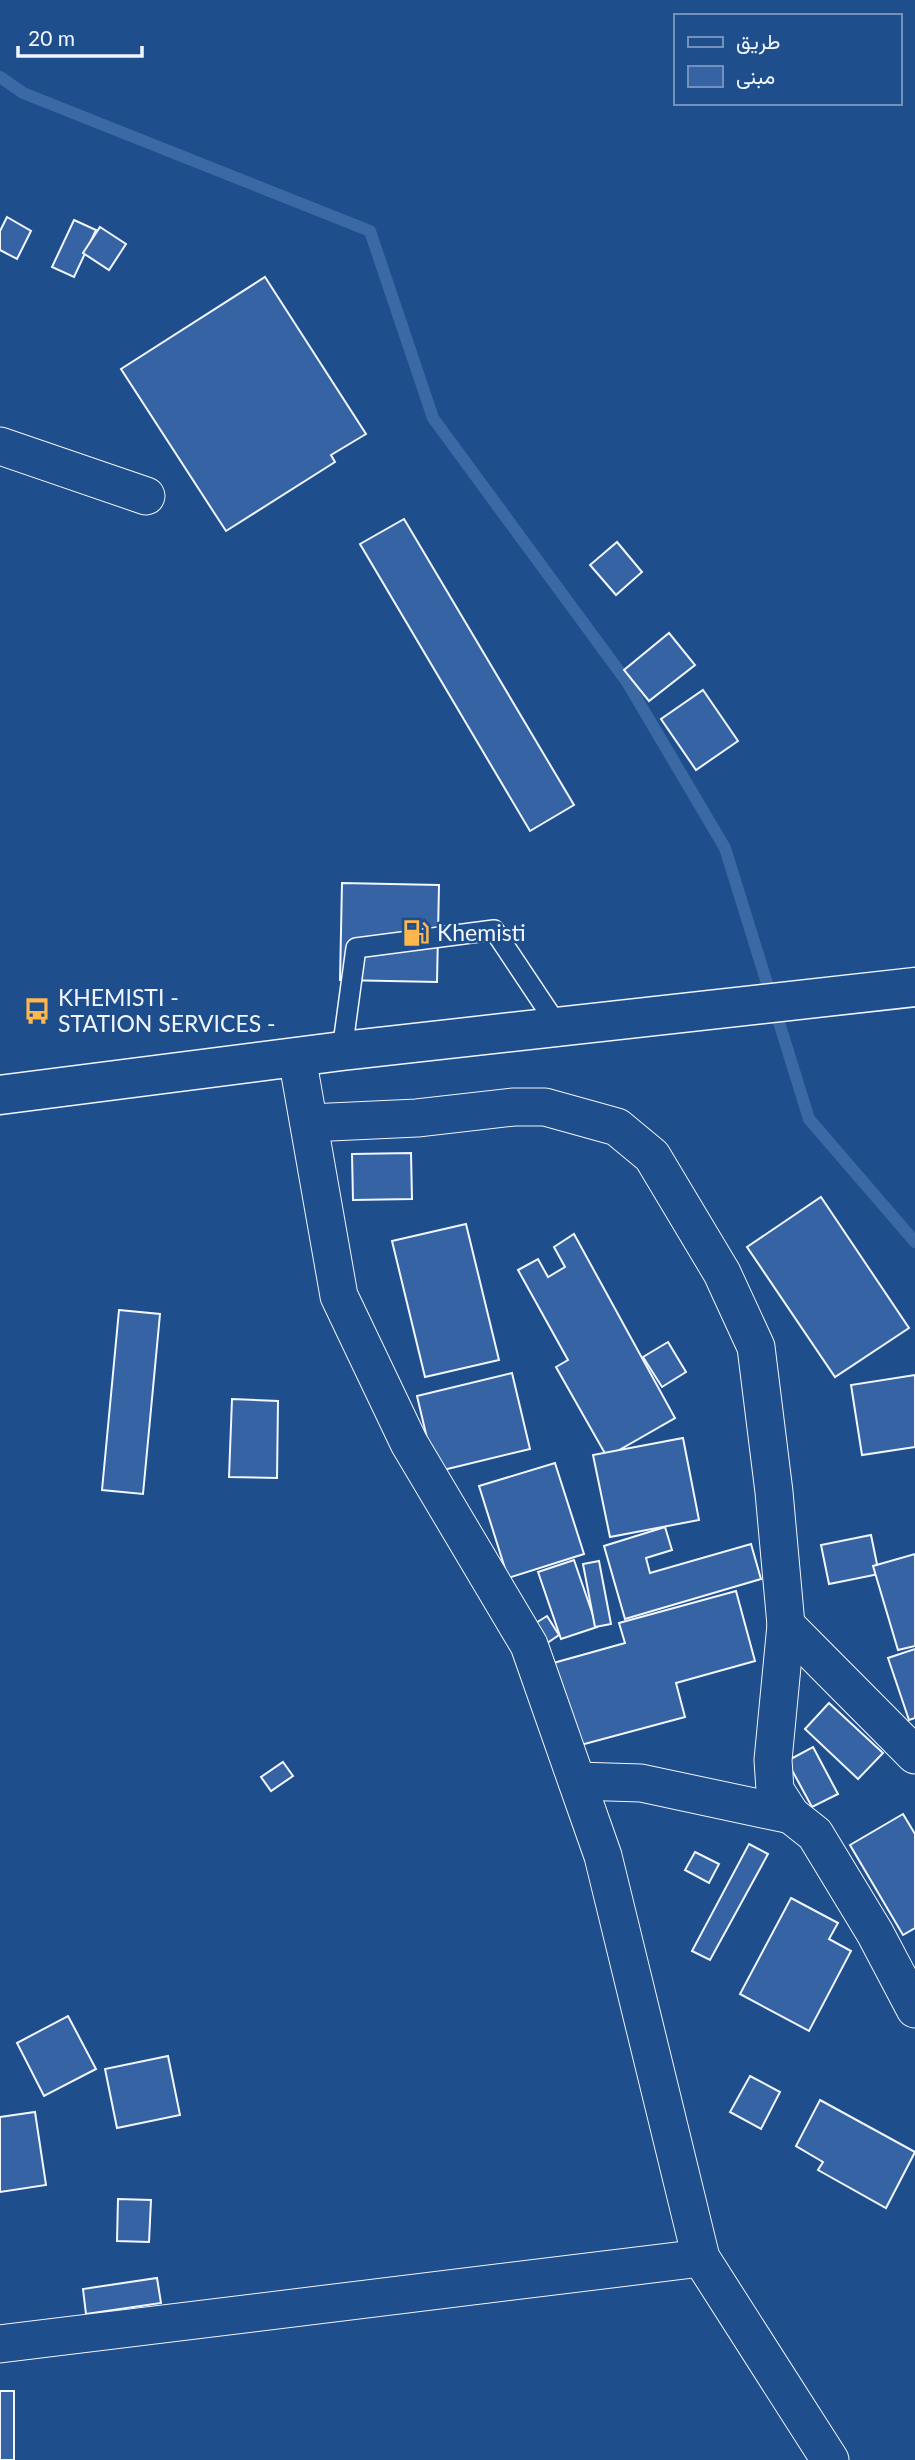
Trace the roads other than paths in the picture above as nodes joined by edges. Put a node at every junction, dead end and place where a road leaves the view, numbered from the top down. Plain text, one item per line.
1 (0, 446) edge
2 (146, 496) dead end
3 (915, 987) edge
4 (573, 1026) junction
5 (342, 1051) junction
6 (297, 1057) junction
7 (0, 1095) edge
8 (309, 1122) junction
9 (786, 1625) junction
10 (915, 1755) edge
11 (577, 1781) junction
12 (791, 1815) junction
13 (915, 2009) edge
14 (701, 2258) junction
15 (0, 2344) edge
16 (830, 2460) edge

1 - 2 street
3 - 4 main road
4 - 5 main road
4 - 5 lane
5 - 6 main road
6 - 7 main road
6 - 8 street
8 - 9 street
8 - 11 street
9 - 10 street
9 - 12 street
11 - 12 street
11 - 14 street
12 - 13 street
14 - 15 street
14 - 16 street

